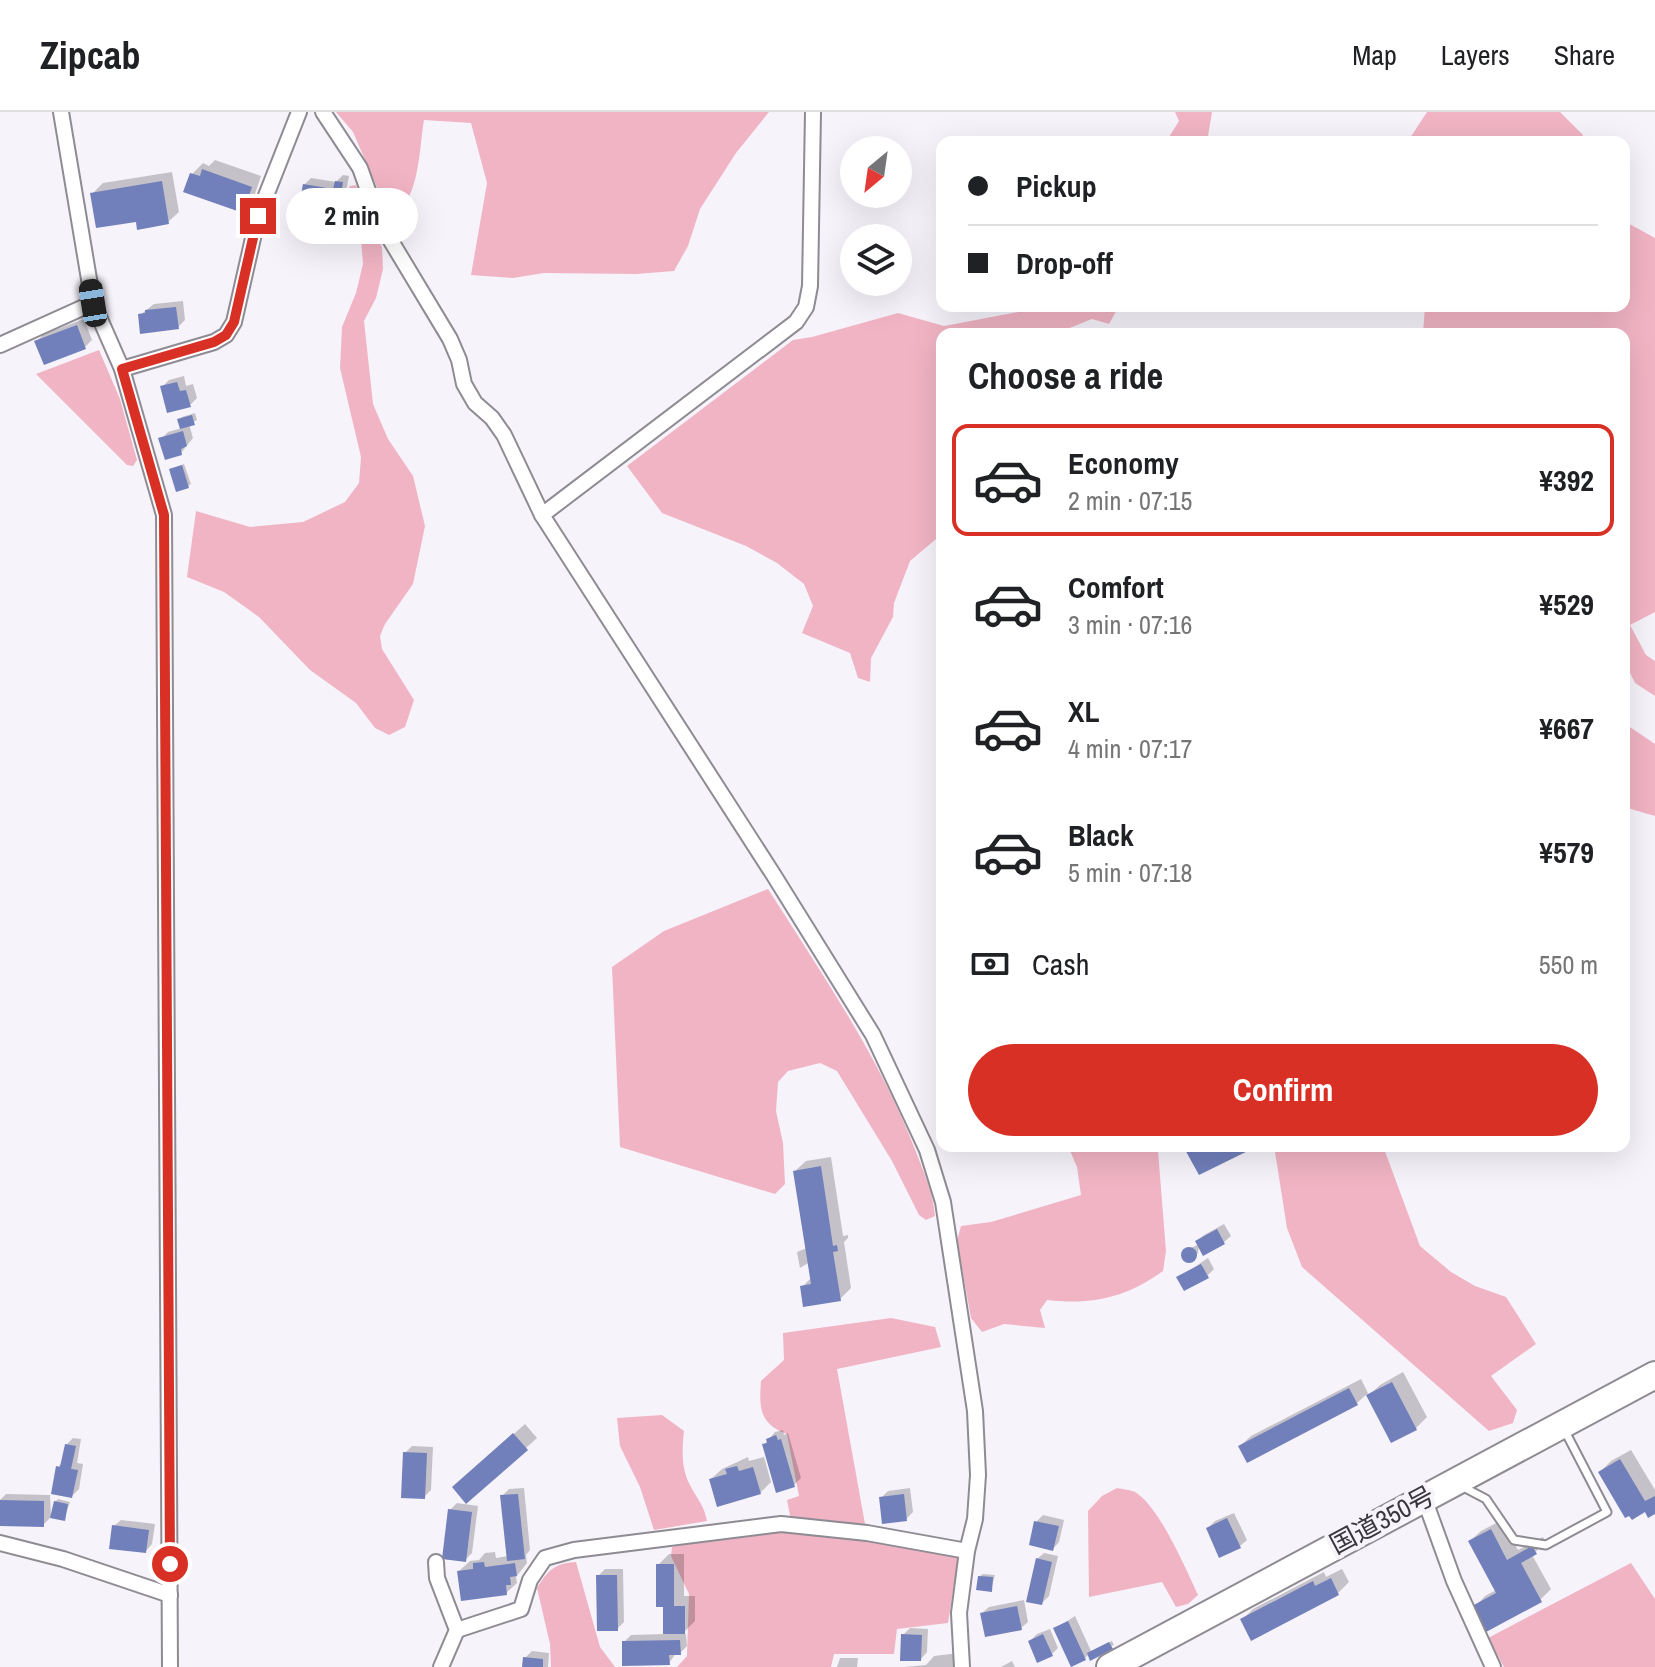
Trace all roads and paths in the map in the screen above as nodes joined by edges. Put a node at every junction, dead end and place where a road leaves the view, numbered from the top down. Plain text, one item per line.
1 (61, 112) edge
2 (299, 112) edge
3 (323, 112) edge
4 (813, 112) edge
5 (93, 303) junction
6 (0, 345) edge
7 (122, 369) junction
8 (542, 515) junction
9 (1655, 1375) edge
10 (1562, 1424) junction
11 (1461, 1478) junction
12 (1424, 1498) junction
13 (0, 1543) edge
14 (967, 1551) junction
15 (436, 1562) dead end
16 (170, 1595) junction
17 (457, 1630) junction
18 (170, 1667) edge
19 (441, 1667) edge
20 (962, 1667) edge
21 (1110, 1667) edge
22 (1493, 1667) edge

1 - 5 street
2 - 7 street
3 - 8 street
4 - 8 street
5 - 6 street
5 - 7 street
7 - 16 street
8 - 14 street
9 - 10 highway, 国道350号
10 - 11 highway, 国道350号
10 - 11 lane
11 - 12 highway, 国道350号
12 - 21 highway, 国道350号
12 - 22 street
13 - 16 street
14 - 17 street
14 - 20 street
15 - 17 street
16 - 18 street
17 - 19 street

